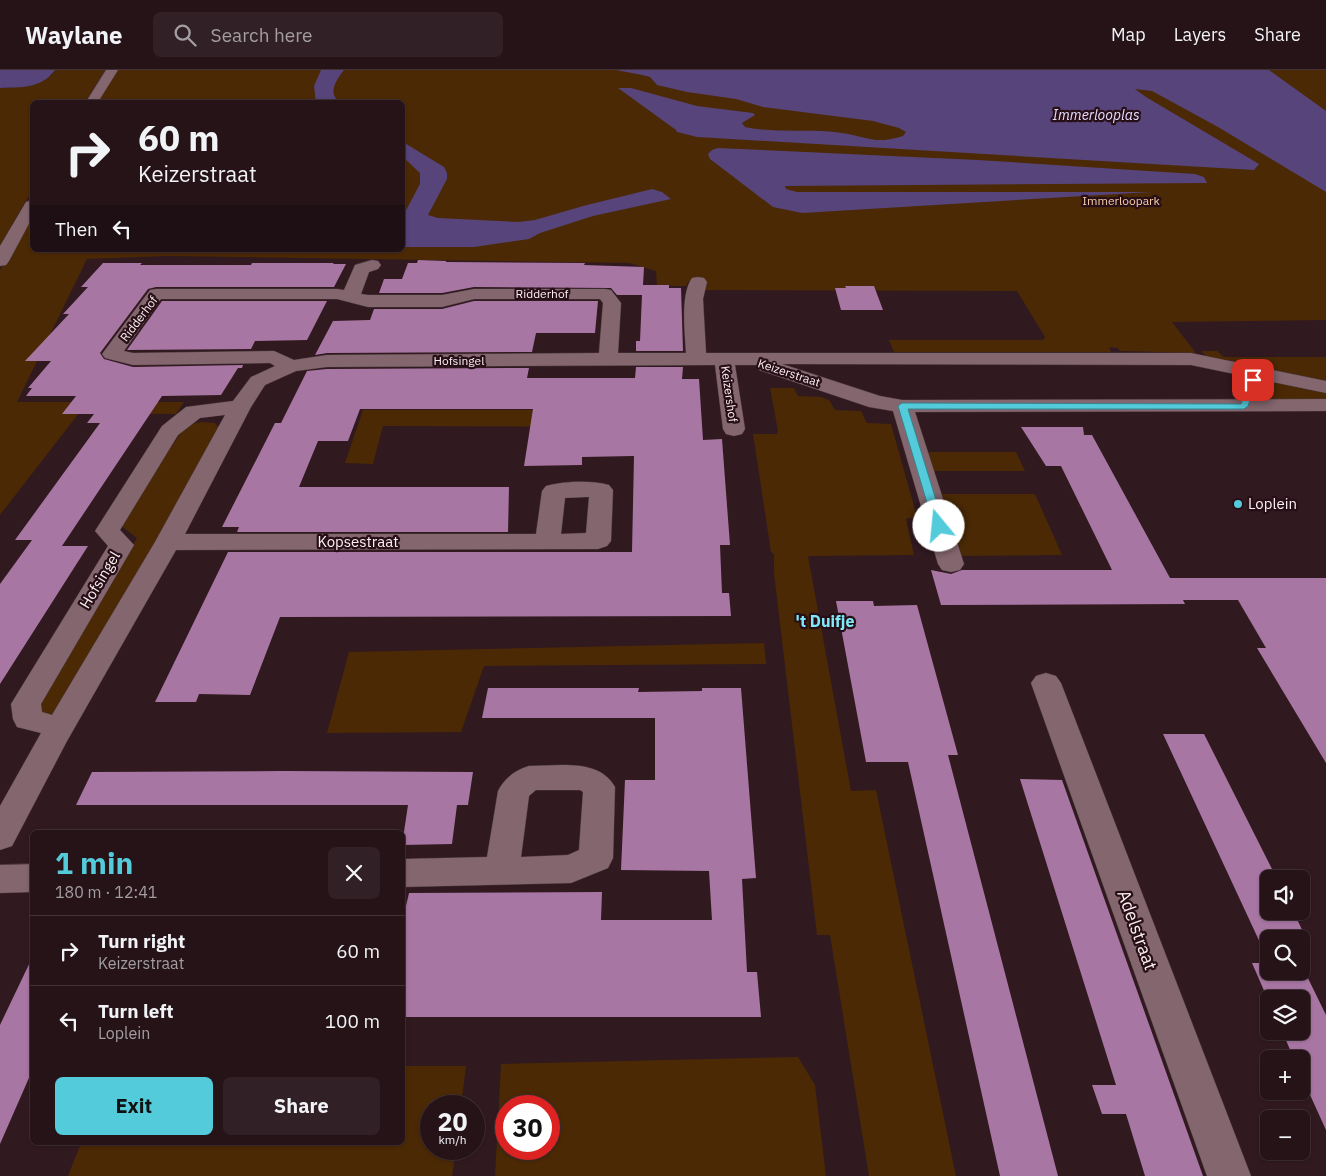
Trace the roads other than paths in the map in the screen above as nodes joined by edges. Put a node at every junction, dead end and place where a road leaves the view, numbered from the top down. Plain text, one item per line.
1 (112, 70) edge
2 (93, 100) edge
3 (30, 208) edge
4 (0, 261) edge
5 (372, 265) dead end
6 (698, 282) dead end
7 (351, 297) junction
8 (854, 358) junction
9 (696, 359) junction
10 (734, 359) junction
11 (608, 360) junction
12 (290, 366) junction
13 (1257, 373) junction
14 (1326, 387) edge
15 (856, 394) junction
16 (1326, 405) edge
17 (902, 406) junction
18 (1244, 406) junction
19 (240, 407) junction
20 (734, 429) dead end
21 (548, 541) dead end
22 (168, 542) junction
23 (951, 564) dead end
24 (1046, 683) dead end
25 (61, 728) junction
26 (0, 837) edge
27 (502, 871) dead end
28 (405, 873) edge
29 (30, 878) edge
30 (0, 879) edge
31 (1228, 1176) edge

1 - 2 street
3 - 4 street
5 - 7 street
6 - 9 street
7 - 11 street, Ridderhof
7 - 12 street, Ridderhof
8 - 10 street, Keizerstraat
8 - 13 street, Keizerstraat
8 - 15 street
9 - 10 street, Hofsingel
9 - 11 street, Hofsingel
10 - 15 street, Keizerstraat
10 - 20 street, Keizershof
11 - 12 street, Hofsingel
12 - 19 street, Hofsingel
13 - 14 street, Keizerstraat
13 - 18 street
15 - 17 street, Keizerstraat
16 - 18 street, Keizerstraat
17 - 18 street, Keizerstraat
17 - 23 street
19 - 22 street, Hofsingel
19 - 25 street, Hofsingel
21 - 22 street, Kopsestraat
22 - 25 street, Hofsingel
24 - 31 street, Adelstraat
25 - 26 street, Hofsingel
27 - 28 street
29 - 30 street

